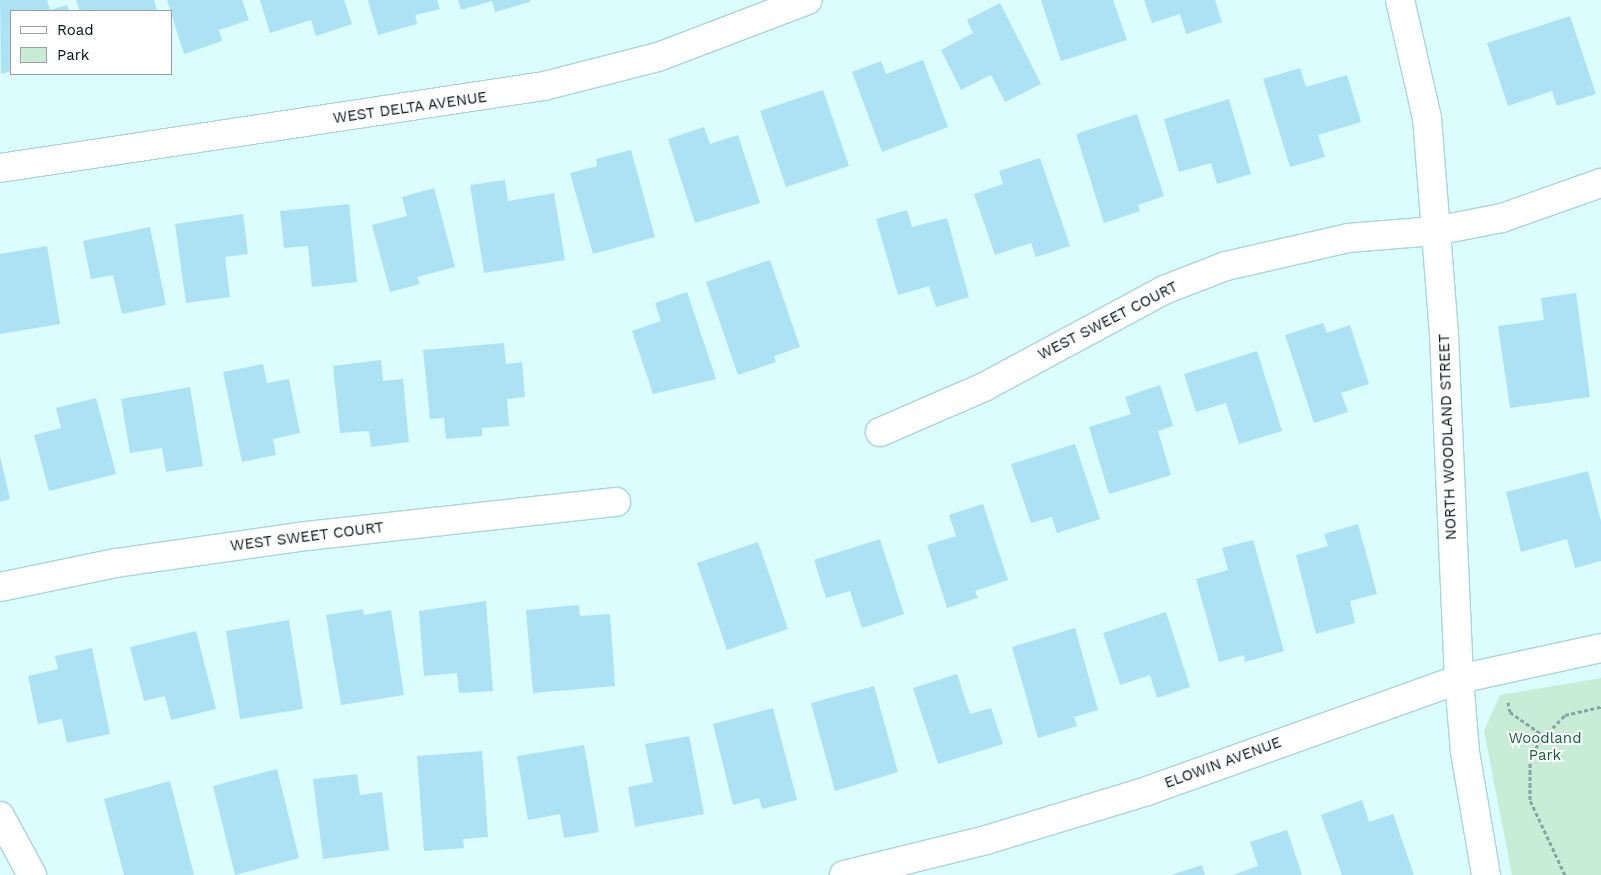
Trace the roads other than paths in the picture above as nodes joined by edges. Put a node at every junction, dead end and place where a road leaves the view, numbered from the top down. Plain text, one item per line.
1 (808, 0) edge
2 (1400, 0) edge
3 (0, 168) edge
4 (1601, 182) edge
5 (1435, 231) junction
6 (880, 432) dead end
7 (616, 502) dead end
8 (0, 587) edge
9 (1601, 648) edge
10 (1459, 679) junction
11 (0, 816) edge
12 (32, 875) edge
13 (844, 875) edge
14 (1486, 875) edge

1 - 3 street, WEST DELTA AVENUE
2 - 5 street, NORTH WOODLAND STREET
4 - 5 street, WEST SWEET COURT
5 - 6 street, WEST SWEET COURT
5 - 10 street, NORTH WOODLAND STREET
7 - 8 street, WEST SWEET COURT
9 - 10 street, ELOWIN AVENUE
10 - 13 street, ELOWIN AVENUE
10 - 14 street, NORTH WOODLAND STREET
11 - 12 street

